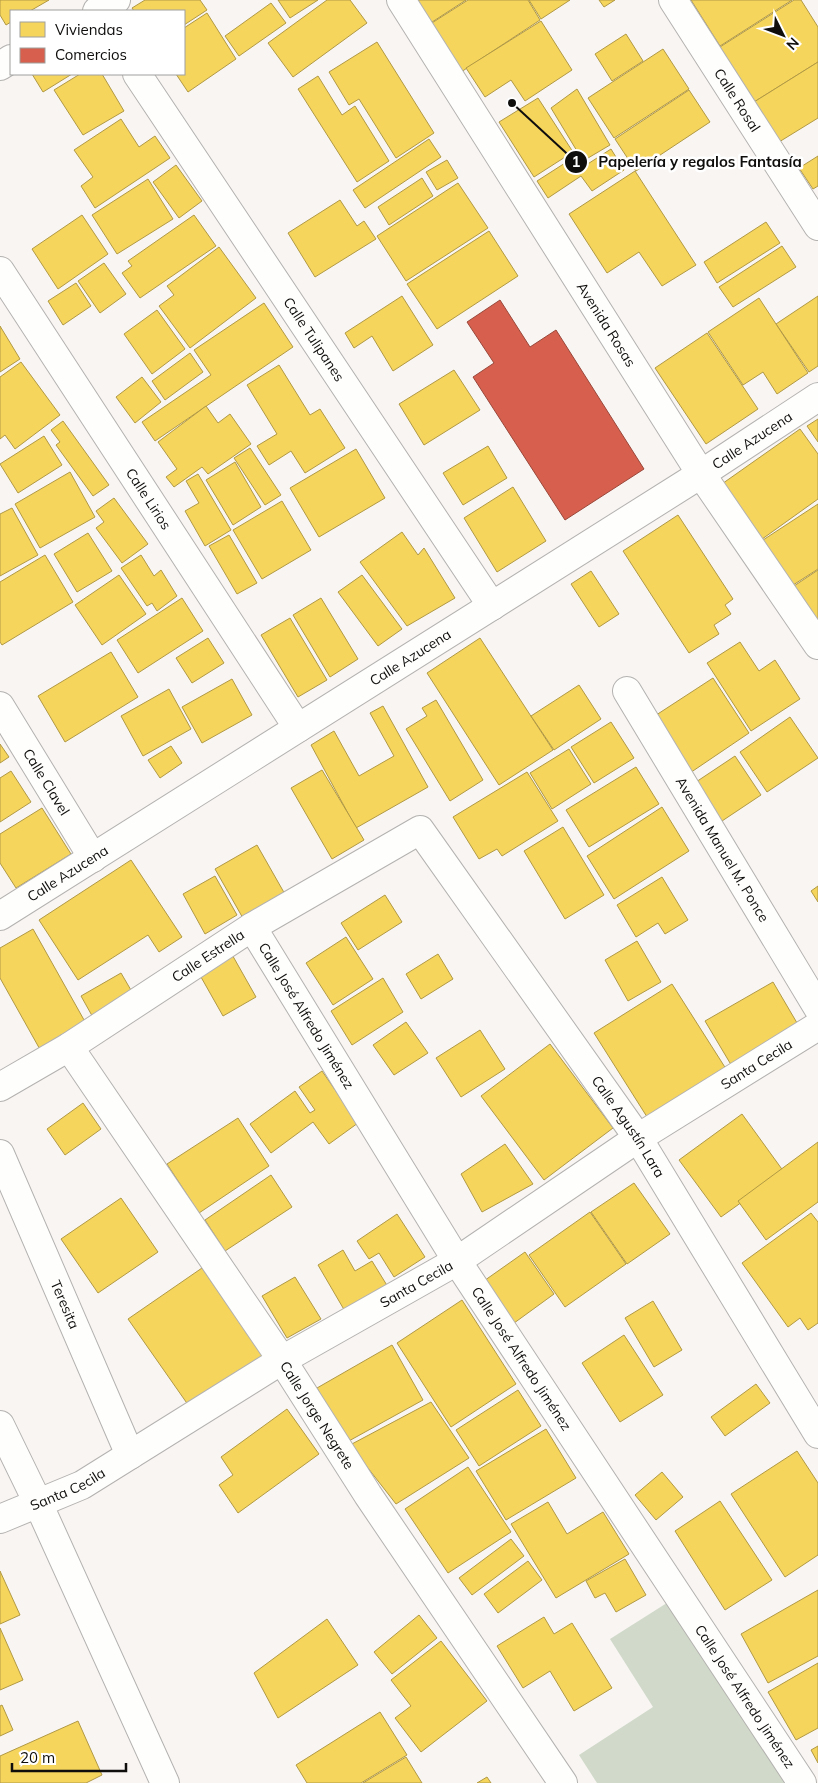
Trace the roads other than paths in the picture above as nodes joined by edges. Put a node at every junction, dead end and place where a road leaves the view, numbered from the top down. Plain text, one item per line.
1 (116, 0) edge
2 (401, 0) edge
3 (673, 0) edge
4 (98, 10) edge
5 (138, 75) edge
6 (818, 226) edge
7 (0, 271) edge
8 (818, 397) edge
9 (701, 474) junction
10 (492, 606) junction
11 (818, 644) edge
12 (627, 691) dead end
13 (0, 706) edge
14 (298, 728) junction
15 (420, 830) joint
16 (92, 858) junction
17 (0, 916) edge
18 (252, 927) junction
19 (818, 1008) edge
20 (818, 1026) edge
21 (68, 1047) junction
22 (0, 1086) edge
23 (638, 1138) junction
24 (0, 1154) edge
25 (457, 1261) junction
26 (282, 1360) junction
27 (0, 1425) edge
28 (818, 1434) edge
29 (130, 1455) junction
30 (38, 1504) junction
31 (0, 1519) edge
32 (165, 1783) edge
33 (564, 1783) edge
34 (802, 1783) edge

1 - 4 street
2 - 9 street, Avenida Rosas
3 - 6 street, Calle Rosal
5 - 10 street, Calle Tulipanes
7 - 14 street, Calle Lirios
8 - 9 street, Calle Azucena
9 - 10 street, Calle Azucena
9 - 11 street, Avenida Rosas
10 - 14 street, Calle Azucena
12 - 19 street, Avenida Manuel M. Ponce
13 - 16 street, Calle Clavel
14 - 16 street, Calle Azucena
15 - 18 street, Calle Estrella
15 - 23 street, Calle Agustín Lara
16 - 17 street, Calle Azucena
18 - 21 street, Calle Estrella
18 - 25 street, Calle José Alfredo Jiménez
20 - 23 street, Santa Cecila
21 - 22 street, Calle Estrella
21 - 26 street, Calle Jorge Negrete
23 - 25 street, Santa Cecila
23 - 28 street, Calle Agustín Lara
24 - 29 street, Teresita
25 - 26 street, Santa Cecila
25 - 34 street, Calle José Alfredo Jiménez
26 - 29 street, Santa Cecila
26 - 33 street, Calle Jorge Negrete
27 - 30 street
29 - 30 street, Santa Cecila
30 - 31 street, Santa Cecila
30 - 32 street

